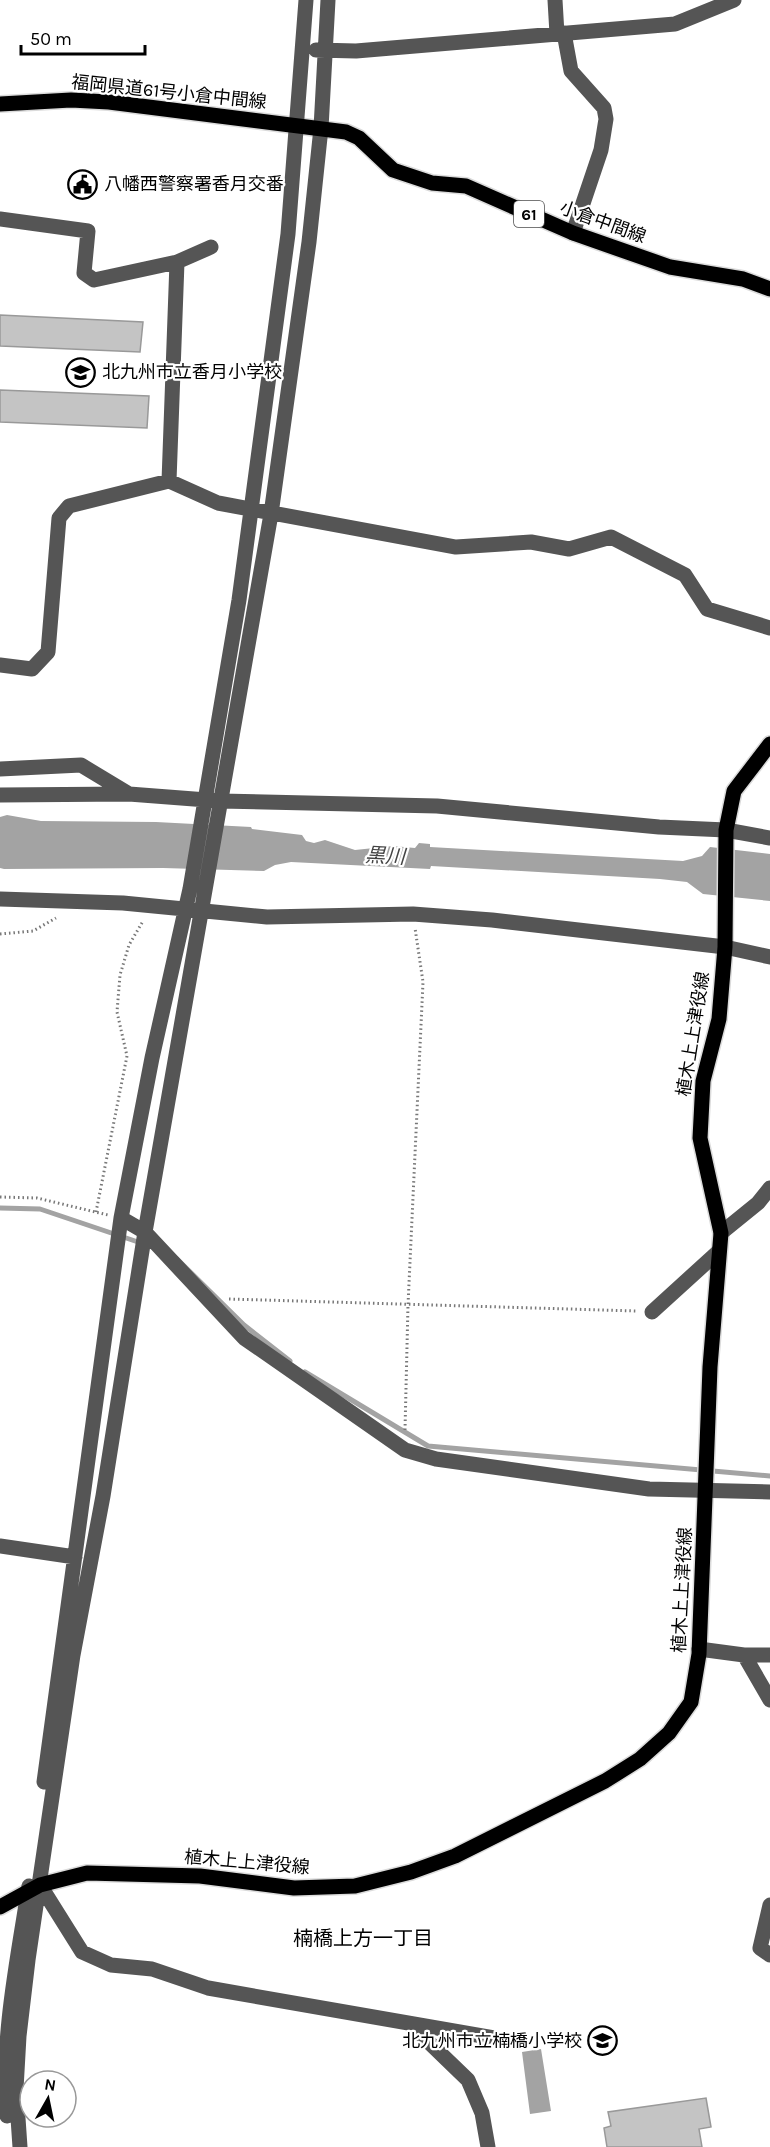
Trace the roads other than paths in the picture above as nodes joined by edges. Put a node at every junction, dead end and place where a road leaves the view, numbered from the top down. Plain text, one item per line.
1 (306, 0) edge
2 (328, 0) edge
3 (555, 0) edge
4 (734, 0) edge
5 (560, 33) junction
6 (304, 50) junction
7 (326, 51) junction
8 (0, 104) edge
9 (298, 125) junction
10 (321, 128) junction
11 (0, 219) edge
12 (573, 233) junction
13 (211, 247) dead end
14 (177, 262) junction
15 (770, 289) edge
16 (169, 481) junction
17 (251, 510) junction
18 (271, 514) junction
19 (770, 628) edge
20 (0, 665) edge
21 (770, 744) edge
22 (0, 769) edge
23 (0, 795) edge
24 (129, 795) junction
25 (204, 799) junction
26 (220, 801) junction
27 (726, 836) junction
28 (770, 838) edge
29 (0, 899) edge
30 (184, 909) junction
31 (202, 912) junction
32 (725, 947) junction
33 (770, 957) edge
34 (770, 1188) edge
35 (121, 1218) junction
36 (145, 1232) junction
37 (721, 1233) junction
38 (719, 1251) junction
39 (652, 1312) road end
40 (705, 1489) junction
41 (770, 1492) edge
42 (0, 1546) edge
43 (75, 1557) junction
44 (699, 1648) junction
45 (744, 1655) junction
46 (770, 1655) edge
47 (770, 1700) edge
48 (34, 1888) junction
49 (770, 1905) edge
50 (0, 1907) edge
51 (770, 1955) edge
52 (410, 2024) junction
53 (494, 2038) dead end
54 (10, 2147) edge
55 (20, 2147) edge
56 (488, 2147) edge

1 - 6 street
2 - 7 street
3 - 5 street
4 - 5 street
5 - 7 street
5 - 12 street
6 - 7 street
6 - 9 street
7 - 10 street
8 - 9 main road, 福岡県道61号小倉中間線 / 61
9 - 10 main road, 小倉中間線 / 61
9 - 17 street
10 - 12 main road, 小倉中間線 / 61
10 - 18 street
11 - 14 street
12 - 15 main road, 小倉中間線 / 61
13 - 14 street
14 - 16 street
16 - 17 street
16 - 20 street
17 - 18 street
17 - 25 street
18 - 19 street
18 - 26 street
21 - 27 main road, 植木上上津役線
22 - 24 street
23 - 24 street
24 - 25 street
25 - 26 street
25 - 30 street
26 - 27 street
26 - 31 street
27 - 28 street
27 - 32 main road, 植木上上津役線
29 - 30 street
30 - 31 street
30 - 35 street
31 - 32 street
31 - 36 street
32 - 33 street
32 - 37 main road, 植木上上津役線
34 - 37 street
35 - 36 street
35 - 43 street
36 - 40 street
36 - 48 street
37 - 38 main road, 植木上上津役線
38 - 39 street
38 - 40 main road, 植木上上津役線
40 - 41 street
40 - 44 main road, 植木上上津役線
42 - 43 street
43 - 48 street
44 - 45 street
44 - 48 main road, 植木上上津役線
45 - 46 street
45 - 47 street
48 - 50 main road, 植木上上津役線
48 - 52 street
48 - 54 street
48 - 55 street
49 - 51 street
52 - 53 street
52 - 56 street

